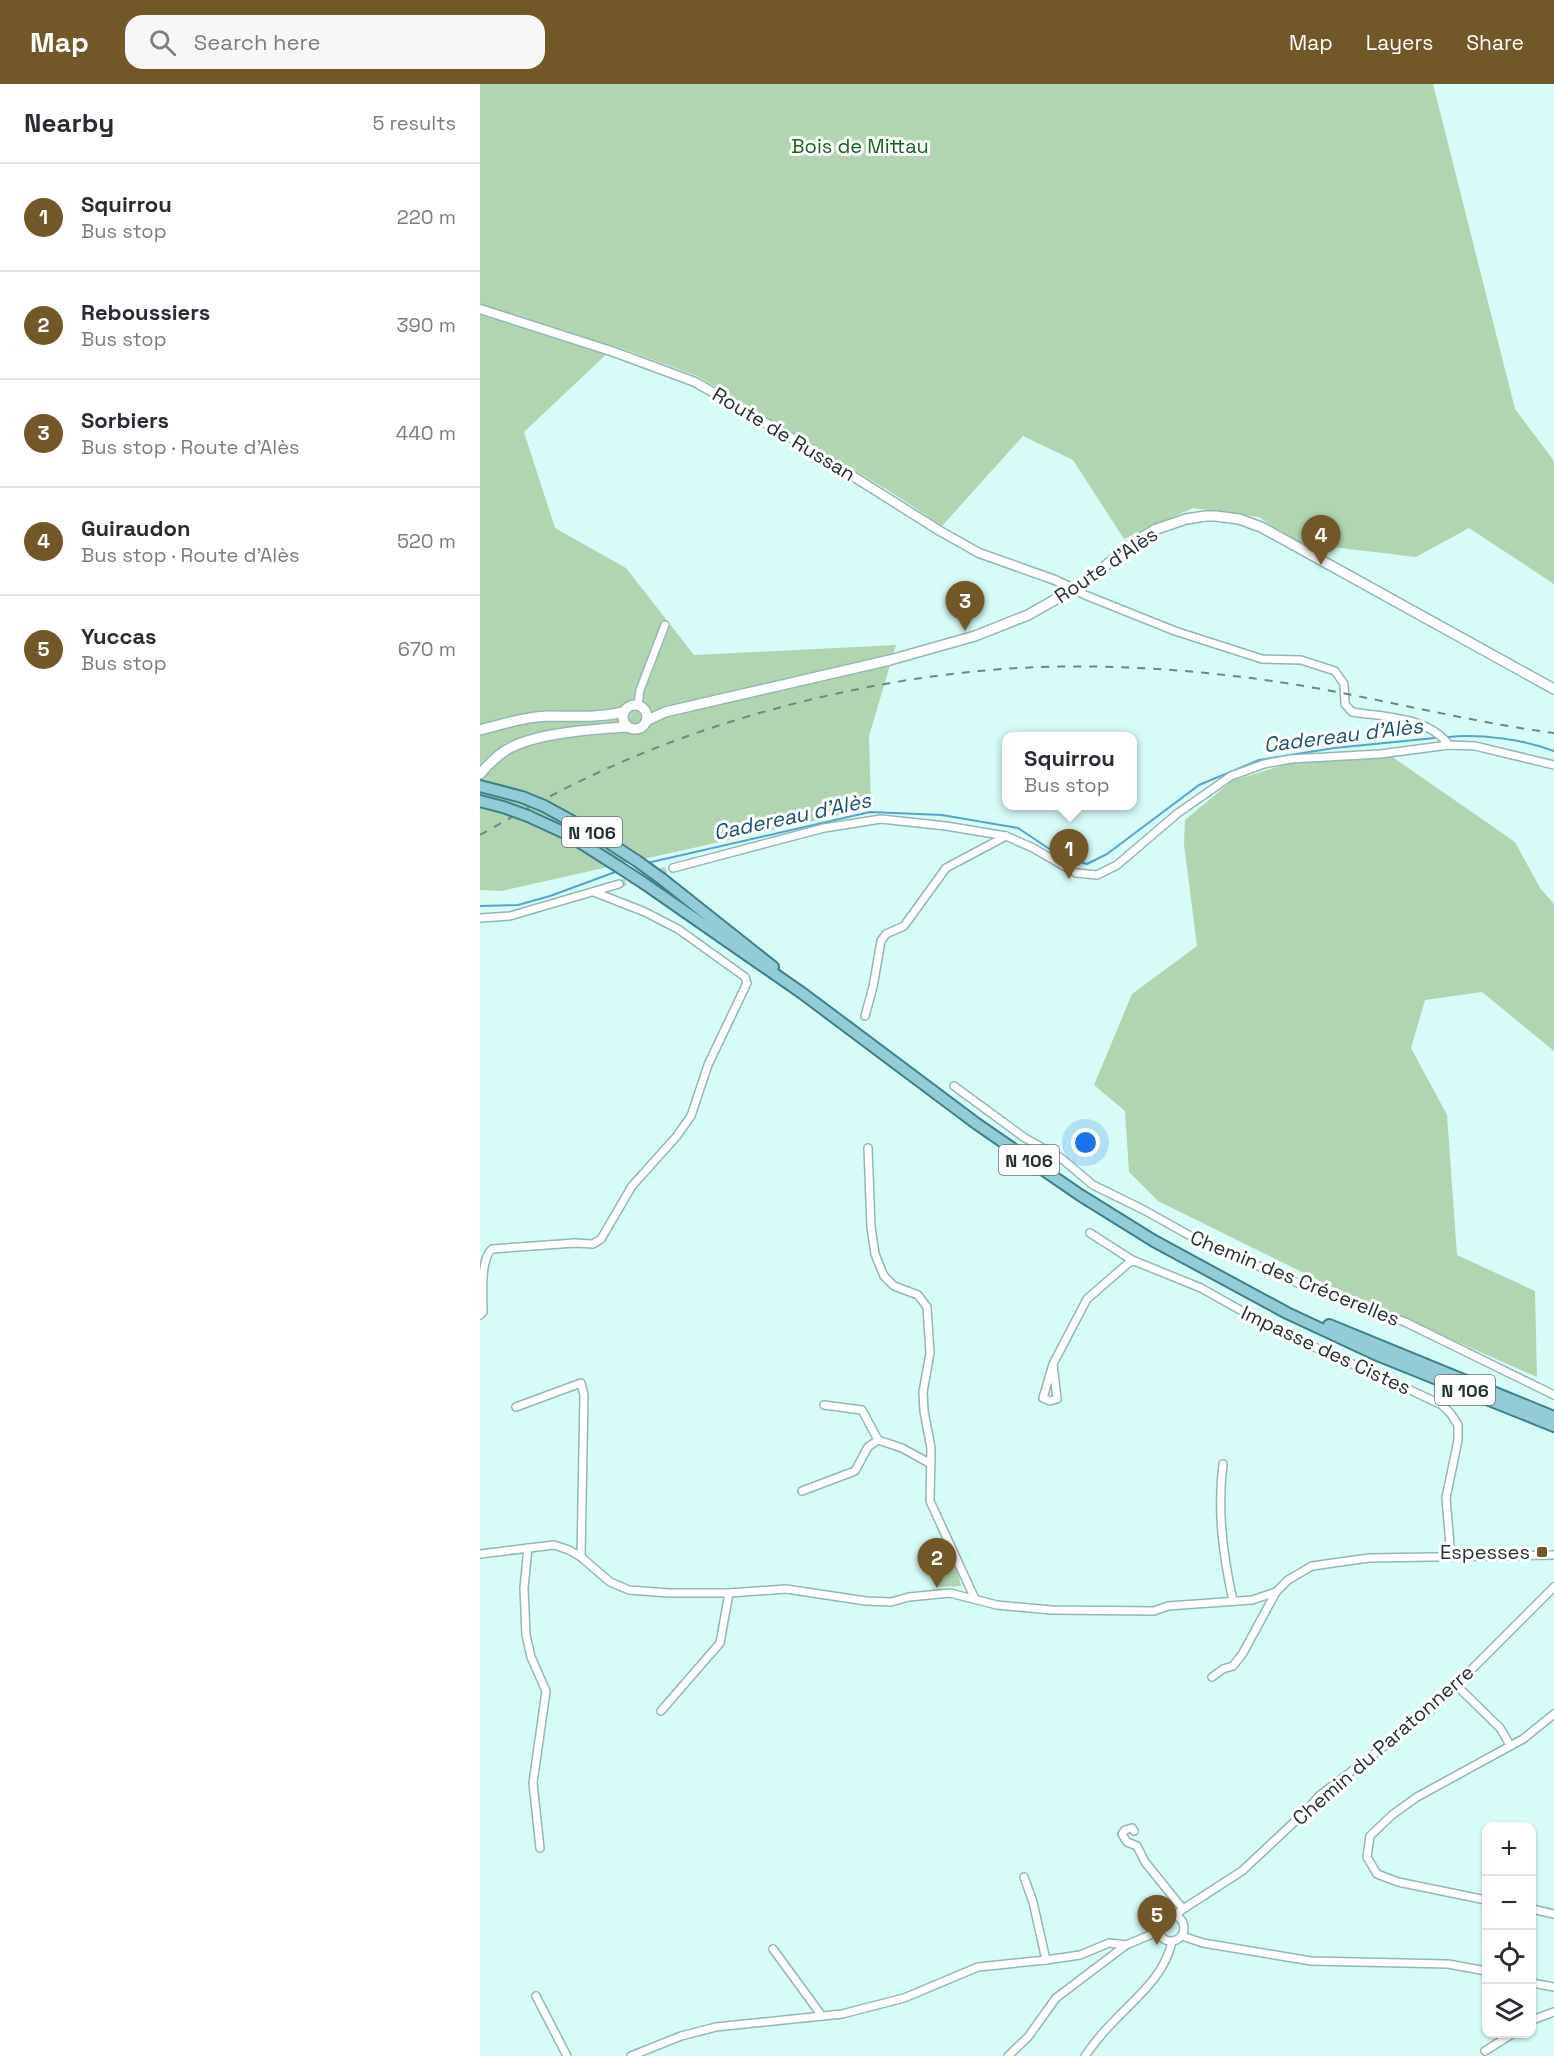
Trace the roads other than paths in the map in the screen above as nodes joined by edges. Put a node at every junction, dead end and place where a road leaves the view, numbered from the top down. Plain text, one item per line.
1 (480, 309) edge
2 (1074, 589) junction
3 (665, 625) dead end
4 (1554, 689) edge
5 (641, 707) junction
6 (623, 712) junction
7 (665, 712) junction
8 (646, 721) junction
9 (627, 727) junction
10 (480, 730) edge
11 (1449, 745) junction
12 (1554, 765) edge
13 (480, 774) edge
14 (480, 786) edge
15 (480, 801) edge
16 (1006, 836) junction
17 (673, 868) tunnel mouth
18 (620, 884) tunnel mouth
19 (594, 892) junction
20 (480, 918) edge
21 (802, 993) junction
22 (865, 1016) dead end
23 (954, 1086) dead end
24 (868, 1148) dead end
25 (1090, 1233) dead end
26 (1132, 1260) junction
27 (1271, 1303) junction
28 (480, 1314) edge
29 (1053, 1364) junction
30 (1554, 1395) edge
31 (824, 1405) dead end
32 (516, 1407) dead end
33 (1554, 1416) edge
34 (1554, 1426) edge
35 (878, 1440) junction
36 (931, 1464) junction
37 (1223, 1464) dead end
38 (802, 1491) dead end
39 (528, 1548) junction
40 (480, 1554) edge
41 (1554, 1555) edge
42 (581, 1557) junction
43 (1451, 1557) junction
44 (1554, 1587) edge
45 (1276, 1592) junction
46 (729, 1593) junction
47 (975, 1599) junction
48 (1233, 1600) junction
49 (1212, 1677) dead end
50 (1456, 1685) junction
51 (661, 1711) dead end
52 (1554, 1714) edge
53 (1510, 1745) junction
54 (1134, 1831) dead end
55 (540, 1848) dead end
56 (1024, 1877) dead end
57 (1482, 1899) edge
58 (1183, 1909) junction
59 (1536, 1910) edge
60 (1554, 1914) edge
61 (1177, 1916) junction
62 (1157, 1932) junction
63 (1182, 1936) junction
64 (1172, 1942) junction
65 (1126, 1945) junction
66 (773, 1948) dead end
67 (1046, 1960) junction
68 (1482, 1970) edge
69 (1536, 1984) edge
70 (1554, 1987) edge
71 (536, 1996) dead end
72 (1554, 2012) edge
73 (822, 2016) junction
74 (1536, 2019) edge
75 (1506, 2038) edge
76 (1485, 2051) dead end
77 (567, 2056) edge
78 (631, 2056) edge
79 (1008, 2056) edge
80 (1085, 2056) edge

1 - 2 street, Route de Russan
2 - 4 main road, Route d'Alès
2 - 7 main road, Route d'Alès
2 - 11 street
3 - 5 street
5 - 6 main road
5 - 7 main road, Route d'Alès
5 - 8 main road
6 - 9 main road
6 - 10 main road
7 - 8 main road, Route d'Alès
8 - 9 main road
9 - 13 main road
11 - 12 street
11 - 16 street
14 - 21 main road, N 106, bridge
15 - 21 main road, N 106, bridge
16 - 17 street
16 - 22 street
18 - 19 street
19 - 20 street
19 - 28 street
21 - 27 main road, N 106
23 - 30 street, Chemin des Crécerelles
24 - 36 street
25 - 26 street, Impasse des Cistes
26 - 29 street
26 - 43 street, Impasse des Cistes
27 - 33 main road, N 106
27 - 34 main road, N 106
29 - 29 street
31 - 35 street
32 - 42 street
35 - 36 street
35 - 38 street
36 - 47 street
37 - 48 street
39 - 40 street
39 - 42 street
39 - 55 street
41 - 43 street
42 - 46 street
43 - 45 street
44 - 50 street, Chemin du Paratonnerre
45 - 48 street
45 - 49 street
46 - 47 street
46 - 51 street
47 - 48 street
50 - 53 street
50 - 58 street, Chemin du Paratonnerre
52 - 53 street
53 - 57 street
54 - 58 street
56 - 67 street
58 - 61 street, Chemin du Paratonnerre
59 - 60 street
61 - 62 street
61 - 63 street
62 - 64 street
62 - 65 street
63 - 64 street
63 - 68 street
64 - 80 street
65 - 67 street
65 - 79 street
66 - 73 street
67 - 73 street
69 - 70 street
71 - 77 street
72 - 74 street
73 - 78 street
75 - 76 street

